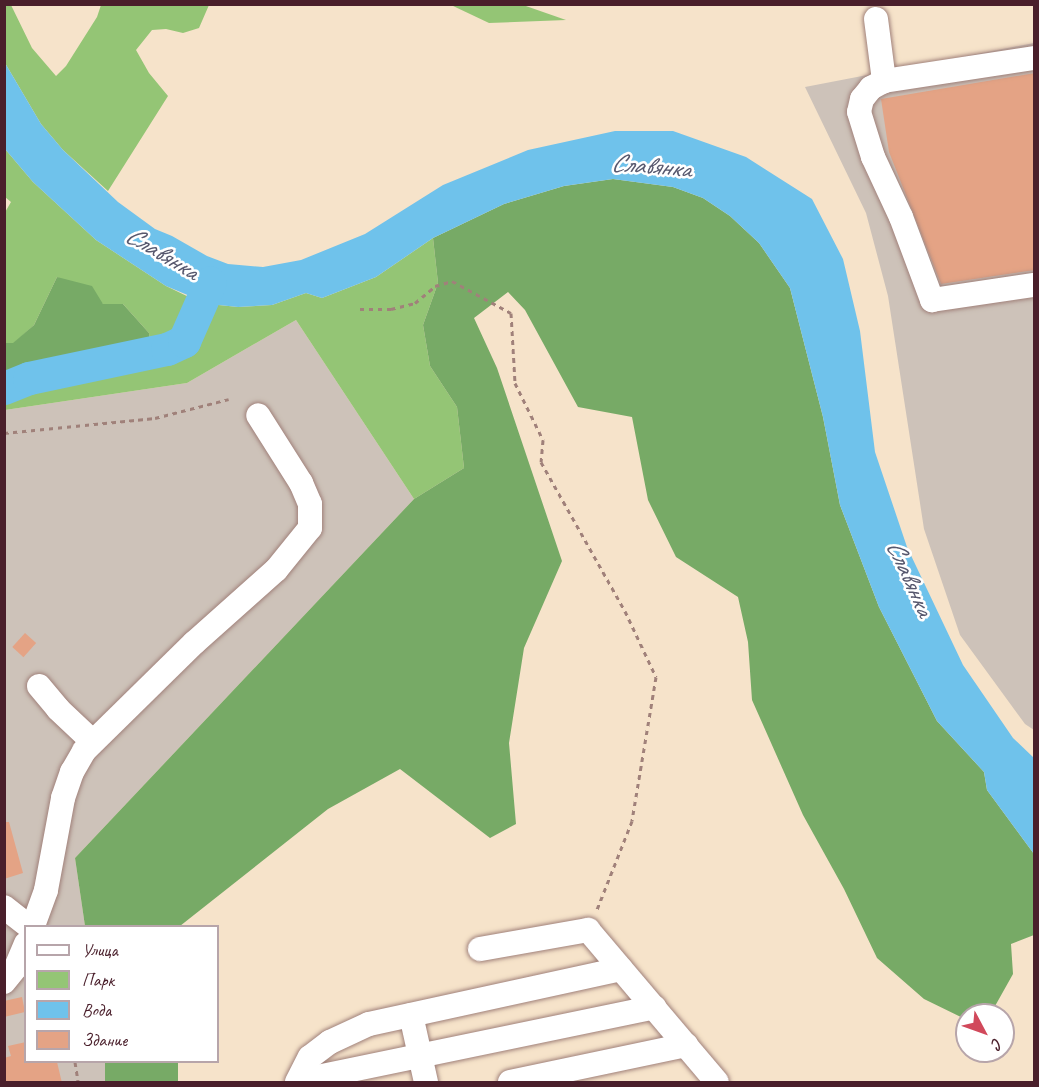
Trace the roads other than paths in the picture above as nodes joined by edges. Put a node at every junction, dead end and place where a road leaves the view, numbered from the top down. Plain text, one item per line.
1 (876, 19) dead end
2 (1035, 58) edge
3 (884, 81) junction
4 (1035, 285) edge
5 (258, 415) dead end
6 (39, 686) dead end
7 (92, 741) junction
8 (4, 907) edge
9 (26, 925) edge
10 (34, 925) edge
11 (24, 949) edge
12 (480, 949) dead end
13 (621, 969) junction
14 (4, 982) edge
15 (654, 1007) junction
16 (411, 1015) junction
17 (686, 1045) junction
18 (420, 1056) junction
19 (297, 1082) edge
20 (426, 1083) edge
21 (510, 1083) edge
22 (717, 1083) edge

1 - 3 lane
2 - 3 lane
3 - 4 lane
5 - 7 lane
6 - 7 lane
7 - 10 lane
8 - 9 lane
11 - 14 lane
12 - 13 lane
13 - 15 lane
13 - 16 lane
15 - 17 lane
15 - 18 lane
16 - 18 lane
16 - 19 lane
17 - 21 lane
17 - 22 lane
18 - 19 lane
18 - 20 lane

